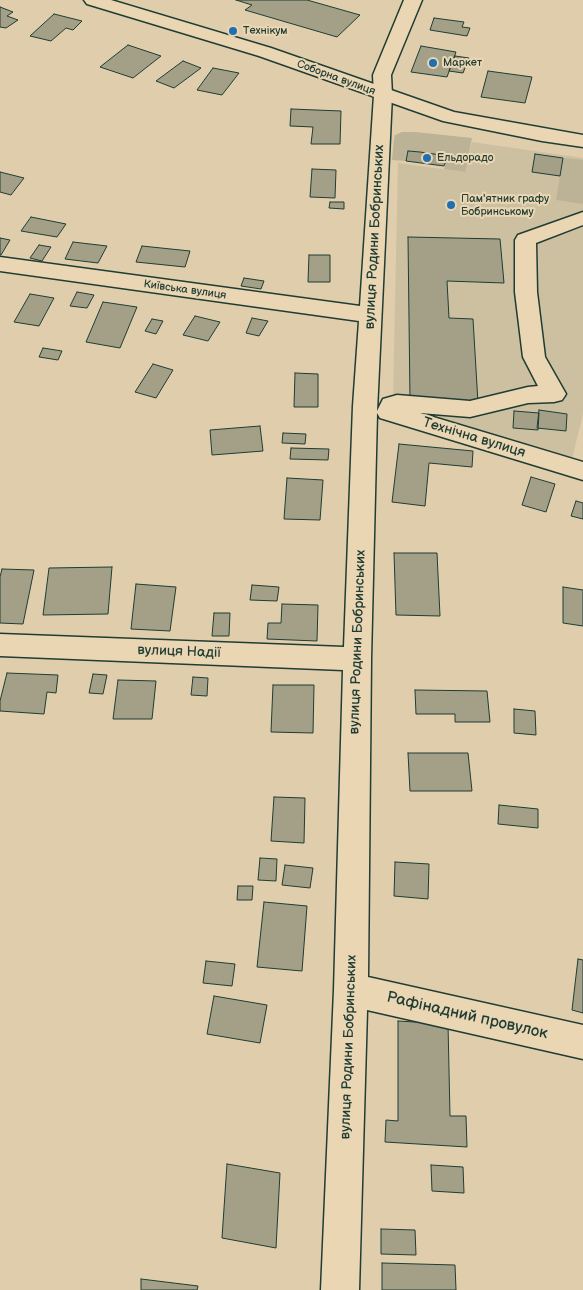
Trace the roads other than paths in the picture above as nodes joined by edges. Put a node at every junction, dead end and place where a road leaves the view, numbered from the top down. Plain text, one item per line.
1 (92, 0) edge
2 (412, 0) edge
3 (383, 95) junction
4 (583, 141) edge
5 (583, 218) edge
6 (0, 264) edge
7 (370, 315) junction
8 (377, 409) junction
9 (583, 471) edge
10 (0, 645) edge
11 (357, 659) junction
12 (351, 990) junction
13 (583, 1042) edge
14 (340, 1290) edge

1 - 3 street, Соборна вулиця
2 - 3 street, вулиця Родини Бобринських
3 - 4 street, Соборна вулиця
3 - 7 street, вулиця Родини Бобринських
5 - 8 street
6 - 7 street, Київська вулиця
7 - 8 street, вулиця Родини Бобринських
8 - 9 street, Технічна вулиця
8 - 11 street, вулиця Родини Бобринських
10 - 11 street, вулиця Надії
11 - 12 street, вулиця Родини Бобринських
12 - 13 street, Рафінадний провулок
12 - 14 street, вулиця Родини Бобринських

